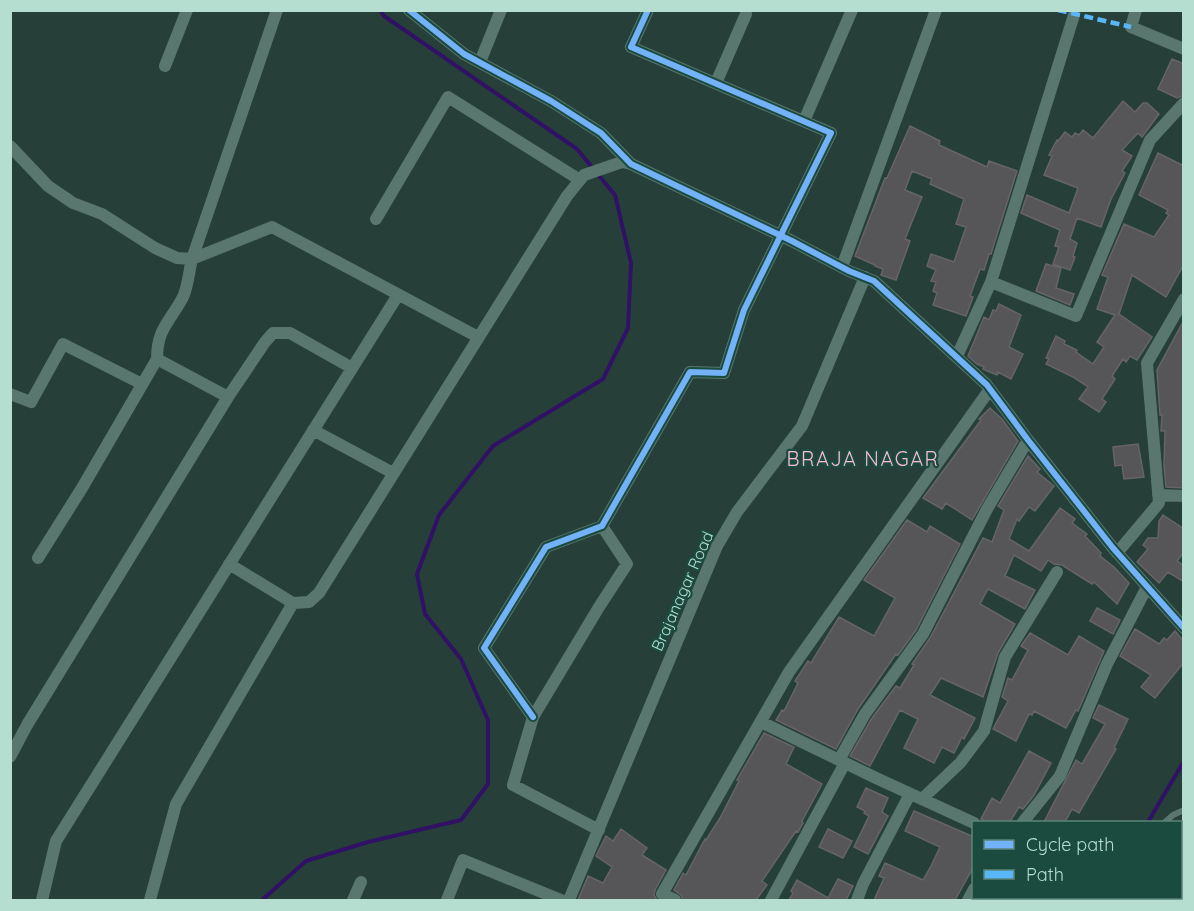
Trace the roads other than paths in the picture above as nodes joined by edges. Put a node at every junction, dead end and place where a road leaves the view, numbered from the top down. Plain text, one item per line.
1 (187, 10) edge
2 (277, 10) edge
3 (409, 10) edge
4 (501, 10) edge
5 (648, 10) edge
6 (852, 10) edge
7 (936, 10) edge
8 (1136, 10) edge
9 (746, 14) dead end
10 (1074, 15) dead end
11 (1184, 49) edge
12 (480, 62) junction
13 (165, 66) dead end
14 (716, 83) junction
15 (1184, 103) edge
16 (804, 121) junction
17 (10, 146) edge
18 (626, 163) junction
19 (582, 178) junction
20 (376, 219) dead end
21 (780, 236) junction
22 (192, 259) junction
23 (842, 267) junction
24 (865, 278) junction
25 (991, 282) junction
26 (398, 295) junction
27 (1184, 299) edge
28 (478, 337) junction
29 (957, 356) junction
30 (156, 359) junction
31 (352, 368) junction
32 (142, 384) junction
33 (990, 389) junction
34 (10, 394) edge
35 (228, 398) junction
36 (313, 430) junction
37 (1028, 440) junction
38 (393, 473) junction
39 (1158, 495) junction
40 (1184, 496) edge
41 (602, 526) junction
42 (1117, 553) junction
43 (38, 558) dead end
44 (230, 564) junction
45 (1057, 572) dead end
46 (1148, 587) junction
47 (293, 603) junction
48 (1184, 628) edge
49 (533, 717) junction
50 (761, 722) junction
51 (10, 757) edge
52 (842, 762) junction
53 (916, 796) junction
54 (1184, 810) edge
55 (1024, 821) edge
56 (1166, 821) edge
57 (972, 822) edge
58 (599, 830) junction
59 (361, 882) dead end
60 (42, 900) edge
61 (150, 900) edge
62 (352, 900) edge
63 (447, 900) edge
64 (561, 900) edge
65 (569, 900) edge
66 (675, 900) edge
67 (771, 900) edge
68 (857, 900) edge

1 - 13 street
2 - 22 street
3 - 12 street
4 - 12 street
5 - 14 street
6 - 16 street
7 - 23 street
8 - 11 street
9 - 14 street
10 - 25 street
12 - 18 street
14 - 16 street
15 - 25 street
16 - 21 street
17 - 22 street
18 - 19 street
18 - 21 street
19 - 20 street
19 - 28 street
21 - 23 street
21 - 41 street
22 - 26 street
22 - 30 street
23 - 24 street
24 - 29 street
24 - 58 street, Brajanagar Road
25 - 29 street
26 - 28 street
26 - 31 street
27 - 39 street
28 - 38 street
29 - 33 street
30 - 32 street
30 - 35 street
31 - 35 street
31 - 36 street
32 - 34 street
32 - 43 street
33 - 37 street
33 - 50 street
35 - 51 street
36 - 38 street
36 - 44 street
37 - 42 street
37 - 52 street
38 - 47 street
39 - 40 street
39 - 42 street
41 - 49 street
41 - 49 street
42 - 46 street
44 - 47 street
44 - 60 street
45 - 53 street
46 - 48 street
46 - 55 street
47 - 61 street
49 - 58 street
50 - 52 street
50 - 66 street
52 - 53 street
52 - 67 street
53 - 57 street
53 - 68 street
54 - 56 lane
58 - 65 street, Brajanagar Road
59 - 62 street
63 - 64 street

